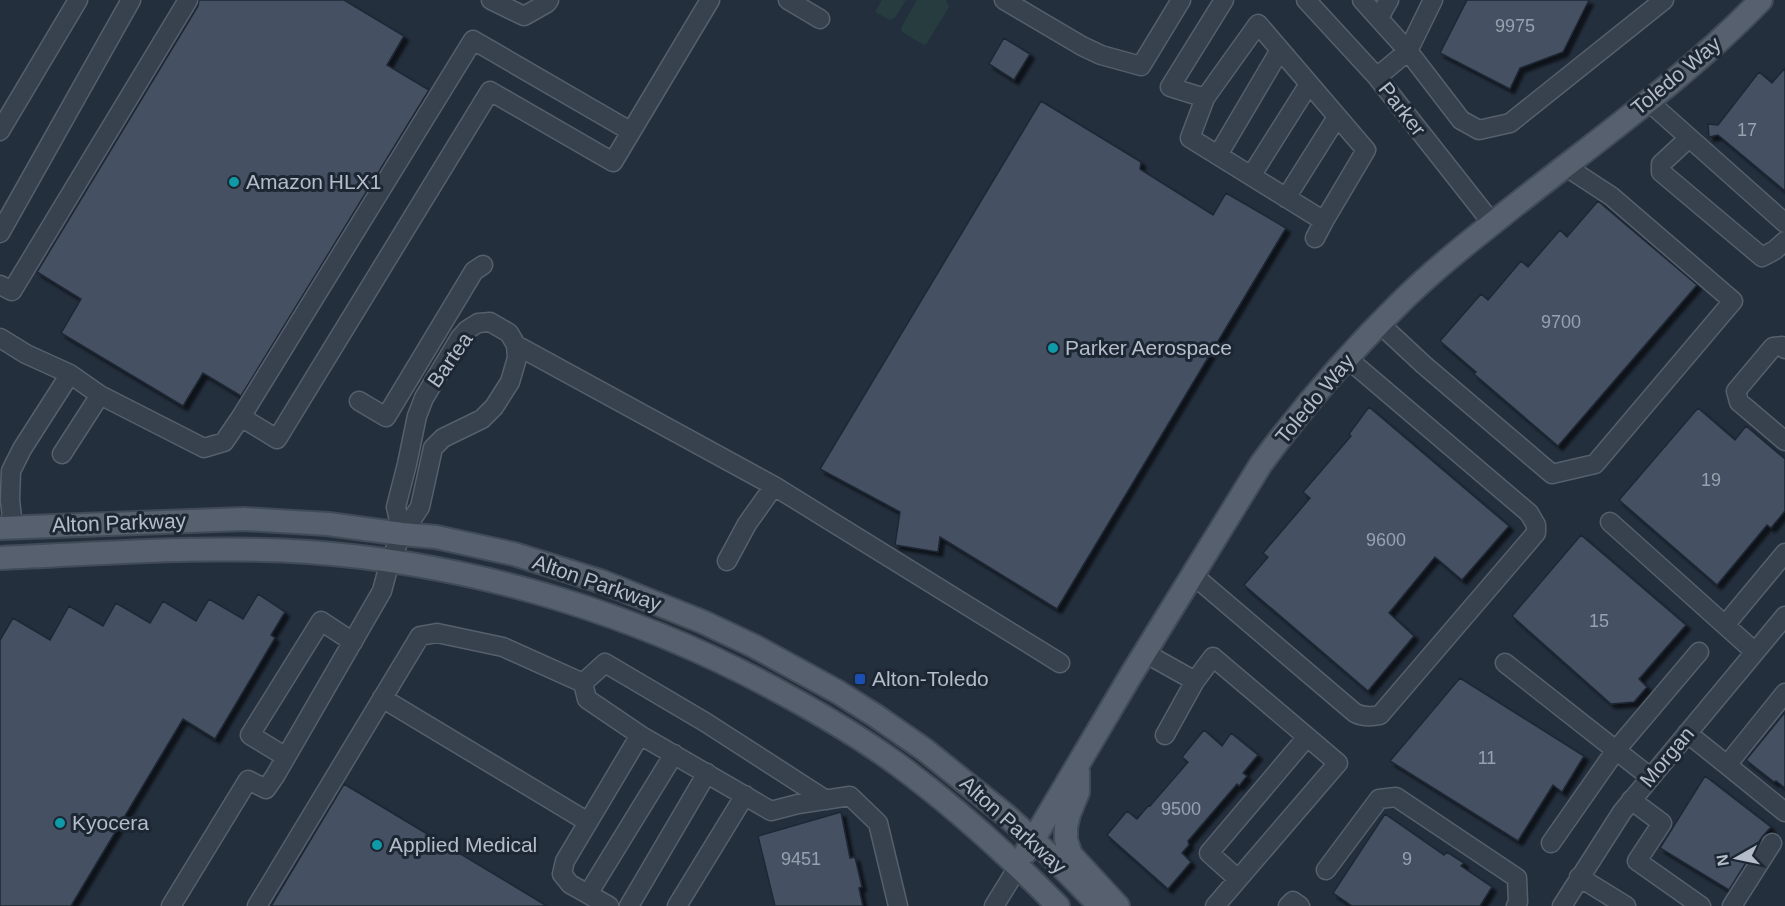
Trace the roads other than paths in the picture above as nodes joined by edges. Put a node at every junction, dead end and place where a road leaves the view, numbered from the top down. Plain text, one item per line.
1 (78, 0) edge
2 (131, 0) edge
3 (188, 0) edge
4 (491, 0) edge
5 (549, 0) edge
6 (710, 0) edge
7 (788, 0) edge
8 (1005, 0) edge
9 (1182, 0) edge
10 (1224, 0) edge
11 (1306, 0) edge
12 (1362, 0) edge
13 (1389, 0) edge
14 (1433, 0) edge
15 (1664, 0) edge
16 (1761, 0) edge
17 (1379, 18) junction
18 (820, 19) dead end
19 (1280, 50) junction
20 (1408, 51) junction
21 (1377, 77) junction
22 (1309, 84) junction
23 (1205, 98) junction
24 (1648, 101) junction
25 (1337, 117) junction
26 (0, 130) edge
27 (630, 131) junction
28 (1689, 138) junction
29 (1218, 155) junction
30 (1565, 166) junction
31 (1251, 176) junction
32 (1286, 198) junction
33 (1324, 221) junction
34 (1492, 223) junction
35 (1785, 224) edge
36 (0, 233) edge
37 (1315, 238) dead end
38 (1785, 241) edge
39 (483, 266) dead end
40 (0, 285) edge
41 (1380, 324) junction
42 (0, 338) edge
43 (516, 345) junction
44 (1785, 349) edge
45 (1348, 359) junction
46 (70, 374) junction
47 (100, 394) junction
48 (359, 401) dead end
49 (241, 417) junction
50 (1785, 441) edge
51 (62, 454) dead end
52 (774, 486) junction
53 (1611, 522) dead end
54 (7, 528) edge
55 (402, 534) junction
56 (1785, 553) edge
57 (0, 558) edge
58 (390, 561) junction
59 (727, 561) dead end
60 (1192, 574) junction
61 (1783, 621) edge
62 (1725, 625) junction
63 (353, 642) junction
64 (1699, 652) dead end
65 (1755, 652) junction
66 (1145, 653) junction
67 (1060, 663) dead end
68 (1505, 663) dead end
69 (1195, 681) junction
70 (584, 683) junction
71 (1785, 693) edge
72 (382, 699) junction
73 (1687, 733) junction
74 (640, 735) junction
75 (1165, 735) dead end
76 (1307, 737) junction
77 (1616, 750) junction
78 (674, 754) junction
79 (286, 757) junction
80 (1078, 764) junction
81 (1727, 765) junction
82 (707, 773) junction
83 (1650, 777) junction
84 (745, 795) junction
85 (826, 800) junction
86 (1631, 800) junction
87 (1785, 812) edge
88 (588, 822) junction
89 (1033, 840) junction
90 (1551, 843) dead end
91 (1772, 843) dead end
92 (1018, 867) junction
93 (1326, 870) dead end
94 (1579, 877) junction
95 (1238, 879) junction
96 (588, 894) junction
97 (171, 906) edge
98 (257, 906) edge
99 (609, 906) edge
100 (629, 906) edge
101 (677, 906) edge
102 (898, 906) edge
103 (994, 906) edge
104 (1058, 906) edge
105 (1100, 906) edge
106 (1118, 906) edge
107 (1215, 906) edge
108 (1288, 906) edge
109 (1300, 906) edge
110 (1516, 906) edge
111 (1562, 906) edge
112 (1626, 906) edge
113 (1701, 906) edge
114 (1732, 906) edge

1 - 26 street
2 - 36 street
3 - 40 street
4 - 5 street
6 - 27 street
7 - 18 street
8 - 9 street
10 - 23 street
11 - 21 street, Parker
12 - 17 street
13 - 17 street
14 - 20 street
15 - 20 street
16 - 24 main road, Toledo Way
17 - 20 street
19 - 22 street
19 - 23 street
19 - 29 street
20 - 21 street
21 - 34 street, Parker
22 - 25 street
22 - 31 street
23 - 29 street
24 - 28 street
24 - 30 main road, Toledo Way
25 - 32 street
25 - 33 street
27 - 49 street
27 - 49 street
28 - 35 street
28 - 38 street
29 - 31 street
30 - 34 main road, Toledo Way
30 - 41 street
31 - 32 street
32 - 33 street
33 - 37 street
34 - 41 main road, Toledo Way
39 - 48 street
41 - 45 main road, Toledo Way
42 - 46 street
43 - 52 street, Bartea
43 - 55 street
43 - 55 street, Bartea
44 - 50 street
45 - 60 main road, Toledo Way
45 - 60 street
46 - 47 street
46 - 54 street
47 - 49 street
47 - 51 street
52 - 59 street
52 - 67 street, Bartea
53 - 62 street
54 - 55 main road, Alton Parkway
55 - 58 street
55 - 89 main road, Alton Parkway
56 - 62 street
57 - 58 main road, Alton Parkway
58 - 63 street
58 - 92 main road, Alton Parkway
60 - 66 main road, Toledo Way
61 - 65 street, Morgan
62 - 65 street
63 - 79 street
63 - 79 street
64 - 77 street
65 - 73 street, Morgan
66 - 69 street
66 - 80 main road, Toledo Way
68 - 77 street
69 - 75 street
69 - 76 street
70 - 72 street
70 - 74 street
70 - 85 street
71 - 81 street
72 - 88 street
72 - 98 street
73 - 81 street
73 - 83 street, Morgan
74 - 78 street
74 - 88 street
76 - 95 street
76 - 95 street
77 - 83 street
77 - 90 street
78 - 82 street
78 - 96 street
79 - 97 street
80 - 89 main road, Toledo Way
80 - 106 main road
81 - 87 street
82 - 84 street
82 - 100 street
83 - 86 street, Morgan
84 - 85 street
84 - 101 street
85 - 102 street
86 - 94 street, Morgan
86 - 113 street
88 - 96 street
89 - 92 main road, Toledo Way
89 - 105 main road, Alton Parkway
91 - 114 street
92 - 103 street, Toledo Way
92 - 104 main road, Alton Parkway
93 - 110 street
94 - 111 street, Morgan
94 - 112 street
95 - 107 street
96 - 99 street
108 - 109 street

